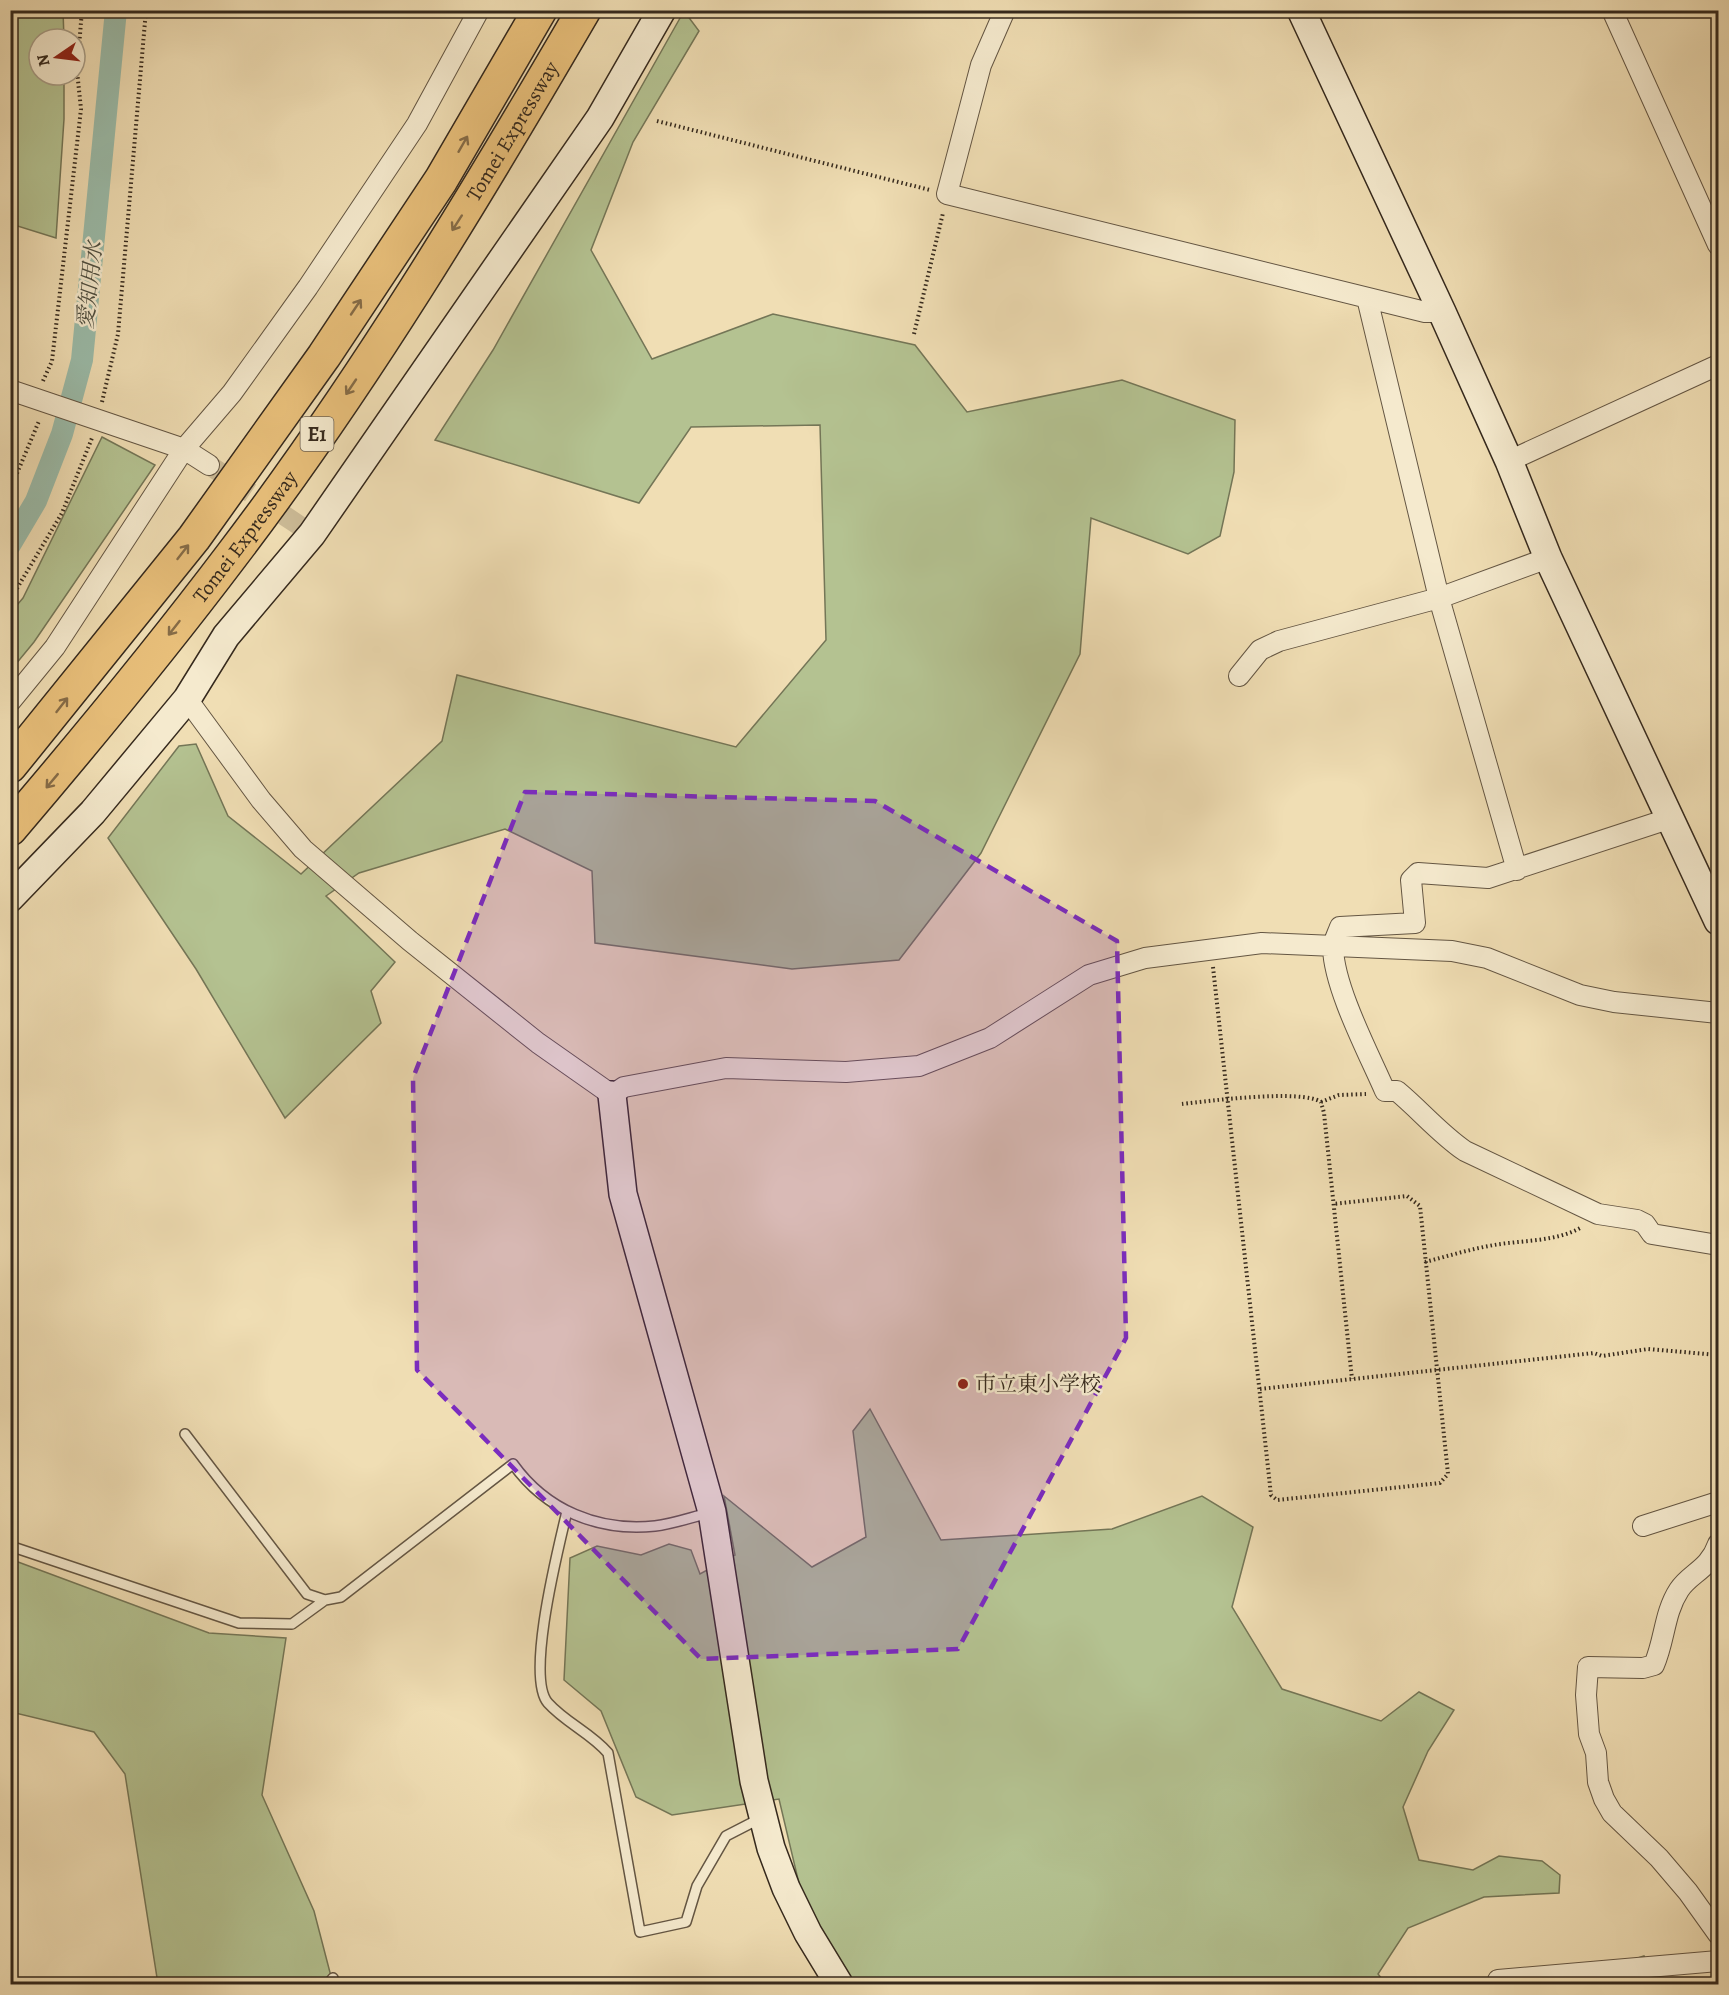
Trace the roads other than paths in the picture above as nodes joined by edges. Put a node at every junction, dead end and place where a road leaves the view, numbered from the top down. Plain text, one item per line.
1 (479, 10) edge
2 (540, 10) edge
3 (584, 10) edge
4 (662, 10) edge
5 (1005, 10) edge
6 (1301, 10) edge
7 (1612, 10) edge
8 (1719, 245) edge
9 (1367, 298) junction
10 (1442, 312) junction
11 (1719, 365) edge
12 (10, 390) edge
13 (184, 448) junction
14 (1509, 461) junction
15 (209, 465) tunnel mouth
16 (1548, 558) junction
17 (1439, 598) junction
18 (1239, 676) dead end
19 (187, 699) junction
20 (10, 702) edge
21 (10, 766) edge
22 (1668, 819) junction
23 (10, 829) edge
24 (1517, 870) junction
25 (10, 898) edge
26 (1718, 916) edge
27 (1333, 947) junction
28 (1719, 1013) edge
29 (612, 1095) junction
30 (1719, 1245) edge
31 (184, 1434) dead end
32 (1719, 1502) edge
33 (567, 1511) junction
34 (712, 1512) junction
35 (1643, 1526) dead end
36 (1719, 1544) edge
37 (10, 1546) edge
38 (325, 1600) junction
39 (763, 1816) junction
40 (1719, 1934) edge
41 (1719, 1961) edge
42 (1577, 1978) edge
43 (1498, 1980) dead end
44 (839, 1984) edge

1 - 13 street
21 -> 2 highway, Tomei Expressway / E1
3 -> 23 highway, Tomei Expressway / E1
4 - 19 street
5 - 9 street
6 - 10 street
7 - 8 street
9 - 10 street
9 - 17 street
10 - 14 street
11 - 14 street
12 - 13 street
13 - 15 street
13 - 20 street
14 - 16 street
16 - 17 street
16 - 22 street
17 - 18 street
17 - 24 street
19 - 25 street
19 - 29 street
22 - 24 street
22 - 26 street
24 - 27 street
27 - 28 street
27 - 29 street
27 - 30 street
29 - 34 street
31 - 38 lane
32 - 35 street
33 - 34 lane
33 - 38 lane
33 - 39 lane
34 - 39 street
36 - 40 street
37 - 38 lane
39 - 44 street
41 - 42 street
42 - 43 street

